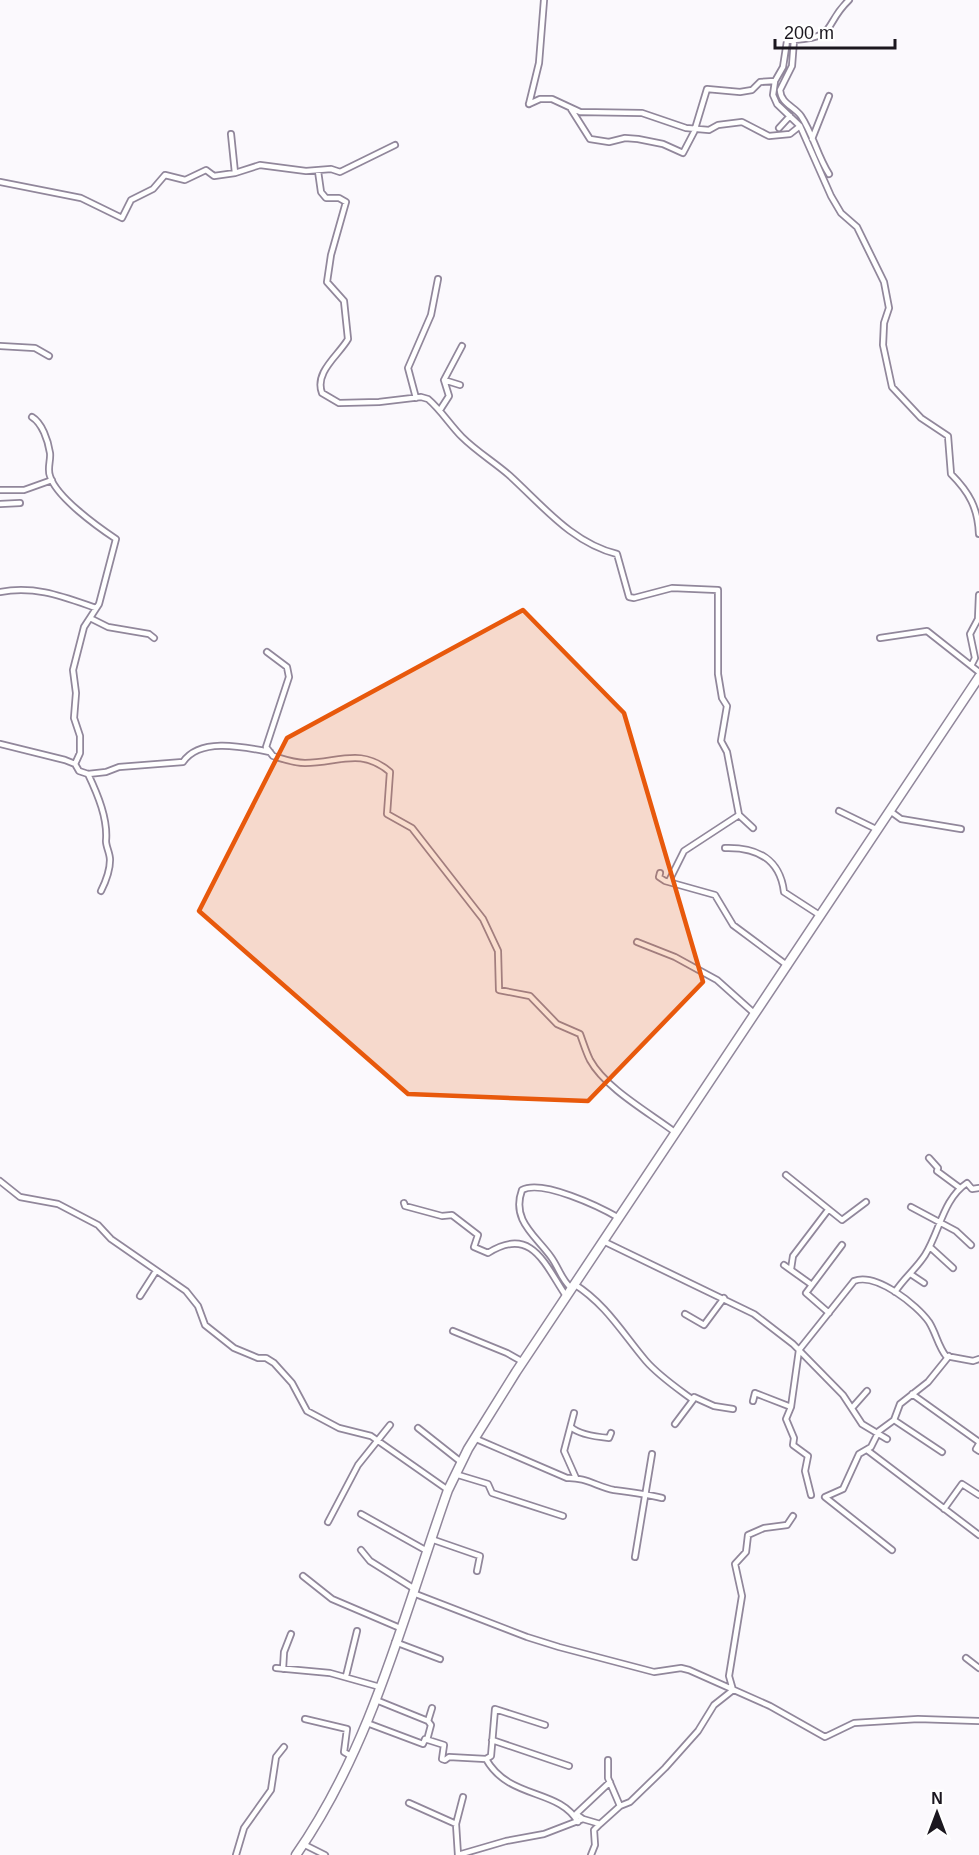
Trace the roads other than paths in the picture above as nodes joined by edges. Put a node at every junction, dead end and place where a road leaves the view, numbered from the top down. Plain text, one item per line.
1 (543, 0) edge
2 (849, 0) edge
3 (792, 39) junction
4 (775, 81) junction
5 (829, 96) dead end
6 (571, 108) junction
7 (790, 116) junction
8 (800, 126) junction
9 (695, 128) junction
10 (779, 128) dead end
11 (231, 134) dead end
12 (812, 139) junction
13 (395, 146) dead end
14 (318, 171) junction
15 (235, 173) junction
16 (829, 174) dead end
17 (0, 182) edge
18 (438, 279) dead end
19 (0, 346) edge
20 (462, 346) dead end
21 (49, 356) dead end
22 (444, 381) junction
23 (460, 385) dead end
24 (416, 398) junction
25 (440, 410) junction
26 (32, 417) dead end
27 (52, 480) junction
28 (0, 490) edge
29 (20, 503) dead end
30 (0, 504) edge
31 (979, 534) edge
32 (0, 592) edge
33 (979, 595) edge
34 (96, 608) junction
35 (90, 618) junction
36 (154, 638) dead end
37 (880, 638) dead end
38 (267, 652) dead end
39 (972, 664) junction
40 (979, 672) edge
41 (979, 677) edge
42 (0, 744) edge
43 (270, 752) junction
44 (75, 764) junction
45 (88, 774) junction
46 (890, 811) junction
47 (839, 812) dead end
48 (739, 815) junction
49 (753, 828) dead end
50 (961, 829) dead end
51 (878, 830) junction
52 (725, 848) dead end
53 (660, 873) dead end
54 (669, 881) junction
55 (101, 891) dead end
56 (821, 916) junction
57 (637, 942) dead end
58 (788, 966) junction
59 (755, 1014) junction
60 (676, 1133) junction
61 (929, 1158) dead end
62 (786, 1175) dead end
63 (0, 1181) edge
64 (960, 1188) junction
65 (979, 1188) edge
66 (512, 1195) dead end
67 (518, 1200) junction
68 (866, 1202) dead end
69 (404, 1203) dead end
70 (911, 1207) dead end
71 (828, 1210) junction
72 (619, 1218) junction
73 (941, 1222) junction
74 (603, 1241) junction
75 (842, 1245) dead end
76 (971, 1245) dead end
77 (930, 1247) junction
78 (784, 1265) dead end
79 (953, 1268) dead end
80 (791, 1269) junction
81 (156, 1271) junction
82 (912, 1275) junction
83 (924, 1283) dead end
84 (812, 1285) junction
85 (570, 1289) junction
86 (895, 1292) junction
87 (140, 1296) dead end
88 (723, 1298) junction
89 (829, 1313) junction
90 (685, 1314) dead end
91 (453, 1331) dead end
92 (799, 1350) junction
93 (949, 1356) junction
94 (979, 1358) edge
95 (523, 1362) junction
96 (867, 1391) dead end
97 (912, 1394) junction
98 (693, 1400) junction
99 (753, 1401) dead end
100 (791, 1407) junction
101 (852, 1408) junction
102 (733, 1409) dead end
103 (574, 1413) dead end
104 (894, 1420) junction
105 (675, 1424) dead end
106 (390, 1425) dead end
107 (571, 1427) junction
108 (418, 1428) dead end
109 (611, 1433) dead end
110 (878, 1434) junction
111 (474, 1438) junction
112 (887, 1439) dead end
113 (379, 1441) junction
114 (979, 1443) edge
115 (867, 1450) junction
116 (979, 1451) edge
117 (942, 1452) dead end
118 (652, 1454) dead end
119 (461, 1462) junction
120 (455, 1474) junction
121 (576, 1478) junction
122 (448, 1490) junction
123 (811, 1495) dead end
124 (979, 1495) edge
125 (644, 1496) junction
126 (662, 1498) dead end
127 (944, 1509) junction
128 (362, 1514) dead end
129 (563, 1516) dead end
130 (794, 1516) dead end
131 (328, 1522) dead end
132 (979, 1535) edge
133 (431, 1539) junction
134 (361, 1550) dead end
135 (892, 1550) dead end
136 (427, 1551) junction
137 (635, 1557) dead end
138 (477, 1571) dead end
139 (303, 1576) dead end
140 (413, 1590) junction
141 (400, 1628) junction
142 (357, 1631) dead end
143 (291, 1634) dead end
144 (395, 1642) junction
145 (966, 1658) dead end
146 (979, 1658) edge
147 (440, 1659) dead end
148 (974, 1664) junction
149 (276, 1668) dead end
150 (979, 1668) edge
151 (283, 1669) junction
152 (346, 1676) junction
153 (380, 1686) junction
154 (733, 1690) junction
155 (376, 1700) junction
156 (432, 1708) dead end
157 (305, 1719) dead end
158 (428, 1721) junction
159 (979, 1721) edge
160 (367, 1723) junction
161 (544, 1725) dead end
162 (427, 1740) junction
163 (492, 1740) junction
164 (284, 1747) dead end
165 (354, 1757) junction
166 (486, 1758) junction
167 (608, 1760) dead end
168 (569, 1766) dead end
169 (610, 1782) junction
170 (463, 1797) dead end
171 (408, 1803) dead end
172 (620, 1806) junction
173 (580, 1821) junction
174 (456, 1824) junction
175 (600, 1824) junction
176 (303, 1844) junction
177 (236, 1855) edge
178 (296, 1855) edge
179 (325, 1855) edge
180 (458, 1855) edge
181 (591, 1855) edge

1 - 6 street
2 - 3 street
3 - 4 street
3 - 12 street
4 - 7 street
4 - 9 street
5 - 12 street
6 - 9 street
6 - 9 street
7 - 8 street
7 - 10 street
8 - 9 street
8 - 31 street
11 - 15 street
12 - 16 street
13 - 14 street
14 - 15 street
14 - 24 street
15 - 17 street
18 - 24 street
19 - 21 street
20 - 22 street
22 - 23 street
22 - 25 street
24 - 25 street
25 - 48 street
26 - 27 street
27 - 28 street
27 - 34 street
29 - 30 street
32 - 34 street
33 - 39 street
34 - 35 street
35 - 36 street
35 - 44 street
37 - 39 street
38 - 43 street
39 - 40 street
41 - 46 highway
42 - 44 street
43 - 45 street
43 - 60 street
44 - 45 street
45 - 55 street
46 - 50 street
46 - 51 highway
47 - 51 street
48 - 49 street
48 - 54 street
51 - 56 highway
52 - 56 street
53 - 54 street
54 - 58 street
56 - 58 highway
57 - 59 street
58 - 59 highway
59 - 60 highway
60 - 72 highway
61 - 64 street
62 - 71 street
63 - 81 street
64 - 65 street
64 - 73 street
66 - 67 street
67 - 72 street
67 - 85 street
68 - 71 street
69 - 85 street
70 - 73 street
71 - 80 street
72 - 74 highway
73 - 76 street
73 - 77 street
74 - 85 highway
74 - 88 street
75 - 84 street
77 - 79 street
77 - 82 street
78 - 80 street
80 - 84 street
81 - 87 street
81 - 113 street
82 - 83 street
82 - 86 street
84 - 89 street
85 - 95 highway
85 - 98 street
86 - 89 street
86 - 93 street
88 - 90 street
88 - 92 street
89 - 92 street
91 - 95 street
92 - 100 street
92 - 101 street
93 - 94 street
93 - 97 street
95 - 111 highway
96 - 101 street
97 - 104 street
97 - 114 street
98 - 102 street
98 - 105 street
99 - 100 street
100 - 123 street
101 - 110 street
103 - 107 street
104 - 110 street
104 - 117 street
106 - 113 street
107 - 109 street
107 - 121 street
108 - 119 street
110 - 112 street
110 - 115 street
111 - 119 highway
111 - 121 street
113 - 122 street
113 - 131 street
114 - 116 street
115 - 127 street
115 - 135 street
118 - 125 street
119 - 120 highway
120 - 122 highway
120 - 129 street
121 - 125 street
122 - 133 highway
124 - 127 street
125 - 126 street
125 - 137 street
127 - 132 street
128 - 136 street
130 - 154 street
133 - 136 highway
133 - 138 street
134 - 140 street
136 - 140 highway
139 - 141 street
140 - 141 highway
140 - 154 street
141 - 144 highway
142 - 152 street
143 - 151 street
144 - 147 street
144 - 153 highway
145 - 148 street
146 - 148 street
148 - 150 street
149 - 151 street
151 - 152 street
152 - 153 street
153 - 155 highway
154 - 159 street
154 - 172 street
155 - 158 street
155 - 160 highway
156 - 158 street
157 - 165 street
158 - 162 street
160 - 162 street
160 - 165 highway
161 - 163 street
162 - 166 street
163 - 166 street
163 - 168 street
164 - 177 street
165 - 176 highway
166 - 173 street
167 - 169 street
169 - 172 street
169 - 173 street
170 - 174 street
171 - 174 street
172 - 175 street
173 - 175 street
173 - 180 street
174 - 180 street
175 - 181 street
176 - 178 highway
176 - 179 street

